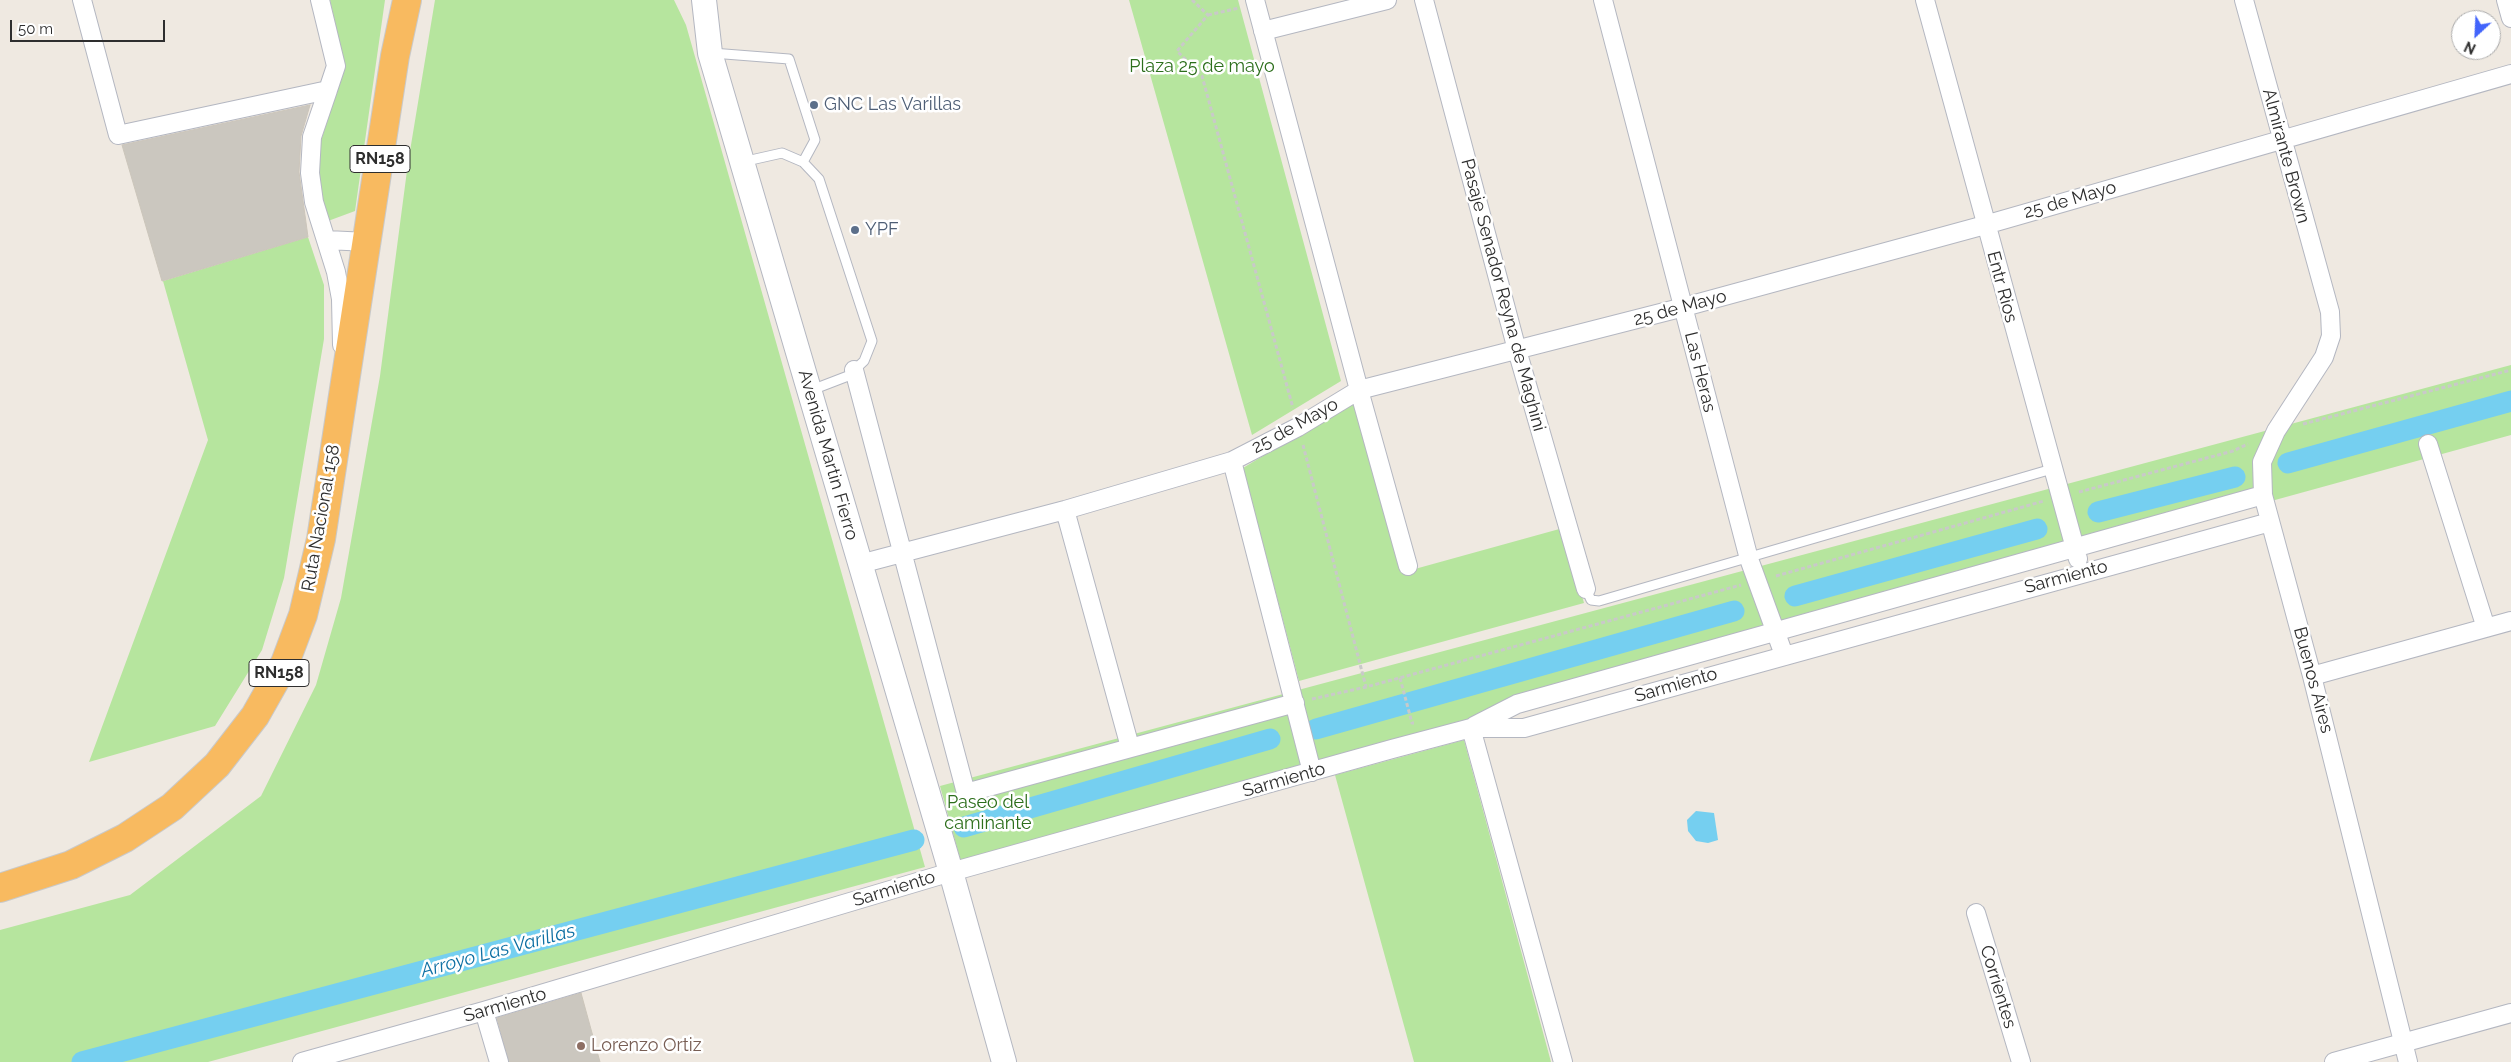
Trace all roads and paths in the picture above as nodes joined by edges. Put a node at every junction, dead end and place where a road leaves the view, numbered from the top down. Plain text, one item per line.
1 (82, 0) edge
2 (320, 0) edge
3 (407, 0) edge
4 (689, 0) edge
5 (704, 0) edge
6 (1192, 0) edge
7 (1387, 0) edge
8 (1424, 0) edge
9 (1603, 0) edge
10 (1925, 0) edge
11 (2244, 0) edge
12 (2506, 0) edge
13 (1255, 2) edge
14 (1208, 15) junction
15 (2511, 18) edge
16 (1264, 31) junction
17 (709, 45) junction
18 (2511, 74) edge
19 (328, 90) junction
20 (2281, 138) junction
21 (742, 162) junction
22 (803, 162) junction
23 (1985, 225) junction
24 (327, 240) junction
25 (367, 242) junction
26 (1684, 307) junction
27 (2330, 312) joint
28 (1517, 350) junction
29 (854, 370) junction
30 (2511, 370) edge
31 (345, 371) junction
32 (1359, 390) junction
33 (809, 391) junction
34 (1298, 426) junction
35 (2276, 431) junction
36 (2428, 444) dead end
37 (1232, 462) junction
38 (2052, 469) junction
39 (2262, 489) junction
40 (2060, 497) junction
41 (1065, 510) junction
42 (2270, 522) junction
43 (2075, 548) junction
44 (902, 553) junction
45 (1749, 559) junction
46 (860, 564) junction
47 (1408, 566) dead end
48 (2082, 572) junction
49 (1757, 581) junction
50 (1586, 589) joint
51 (2511, 621) edge
52 (2486, 628) junction
53 (1776, 630) junction
54 (1784, 654) junction
55 (2312, 676) junction
56 (1400, 678) junction
57 (1366, 687) junction
58 (1294, 703) junction
59 (1408, 709) dead end
60 (1471, 728) junction
61 (1130, 747) junction
62 (1312, 772) junction
63 (951, 872) junction
64 (0, 888) edge
65 (1976, 913) dead end
66 (484, 1011) junction
67 (2511, 1012) edge
68 (2403, 1044) junction
69 (302, 1062) edge
70 (499, 1062) edge
71 (1004, 1062) edge
72 (1563, 1062) edge
73 (2021, 1062) edge
74 (2334, 1062) edge
75 (2408, 1062) edge

1 - 19 street
2 - 19 street
3 - 25 highway, Ruta Nacional 158 / RN158
4 - 17 main road, Avenida Martin Fierro
5 - 17 main road, Avenida Martin Fierro
6 - 14 path
7 - 16 street
8 - 28 street, Pasaje Senador Reyna de Maghini
9 - 26 street, Las Heras
10 - 23 street, Entr Rios
11 - 20 street, Almirante Brown
12 - 15 street
13 - 14 path
13 - 16 street
14 - 34 path
16 - 32 street
17 - 21 main road, Avenida Martin Fierro
17 - 22 lane
18 - 20 street, 25 de Mayo
19 - 24 street
20 - 23 street, 25 de Mayo
20 - 27 street, Almirante Brown
21 - 22 lane
21 - 33 main road, Avenida Martin Fierro
22 - 29 lane
23 - 26 street, 25 de Mayo
23 - 38 street, Entr Rios
24 - 25 street
24 - 31 street
25 - 31 highway, Ruta Nacional 158 / RN158
26 - 28 street, 25 de Mayo
26 - 45 street, Las Heras
27 - 35 street, Buenos Aires
28 - 32 street, 25 de Mayo
28 - 50 street, Pasaje Senador Reyna de Maghini
29 - 33 lane
29 - 44 street
30 - 35 path
31 - 64 highway, Ruta Nacional 158 / RN158
32 - 34 street, 25 de Mayo
32 - 47 street
33 - 46 main road, Avenida Martin Fierro
34 - 37 street, 25 de Mayo
34 - 57 path
35 - 39 street, Buenos Aires
35 - 40 path
36 - 52 street
37 - 41 street, 25 de Mayo
37 - 58 street
38 - 40 street, Entr Rios
38 - 45 lane
39 - 42 street, Buenos Aires
39 - 43 street
40 - 43 street, Entr Rios
40 - 49 path
41 - 44 street, 25 de Mayo
41 - 61 street
42 - 48 street, Sarmiento
42 - 55 street, Buenos Aires
43 - 48 street, Entr Rios
43 - 53 street
44 - 46 street, 25 de Mayo
44 - 61 street
45 - 49 street, Las Heras
45 - 50 lane
46 - 63 main road, Avenida Martin Fierro
48 - 54 street, Sarmiento
49 - 53 street, Las Heras
49 - 56 path
51 - 52 street
52 - 55 street
53 - 54 street, Las Heras
53 - 60 street
54 - 60 street, Sarmiento
55 - 68 street, Buenos Aires
56 - 57 path
56 - 59 path
57 - 58 path
58 - 61 street
58 - 62 street
60 - 62 street, Sarmiento
60 - 72 street
62 - 63 street, Sarmiento
63 - 66 street, Sarmiento
63 - 71 main road, Avenida Martin Fierro
65 - 73 street, Corrientes
66 - 69 street, Sarmiento
66 - 70 street
67 - 68 street
68 - 74 street
68 - 75 street, Buenos Aires

